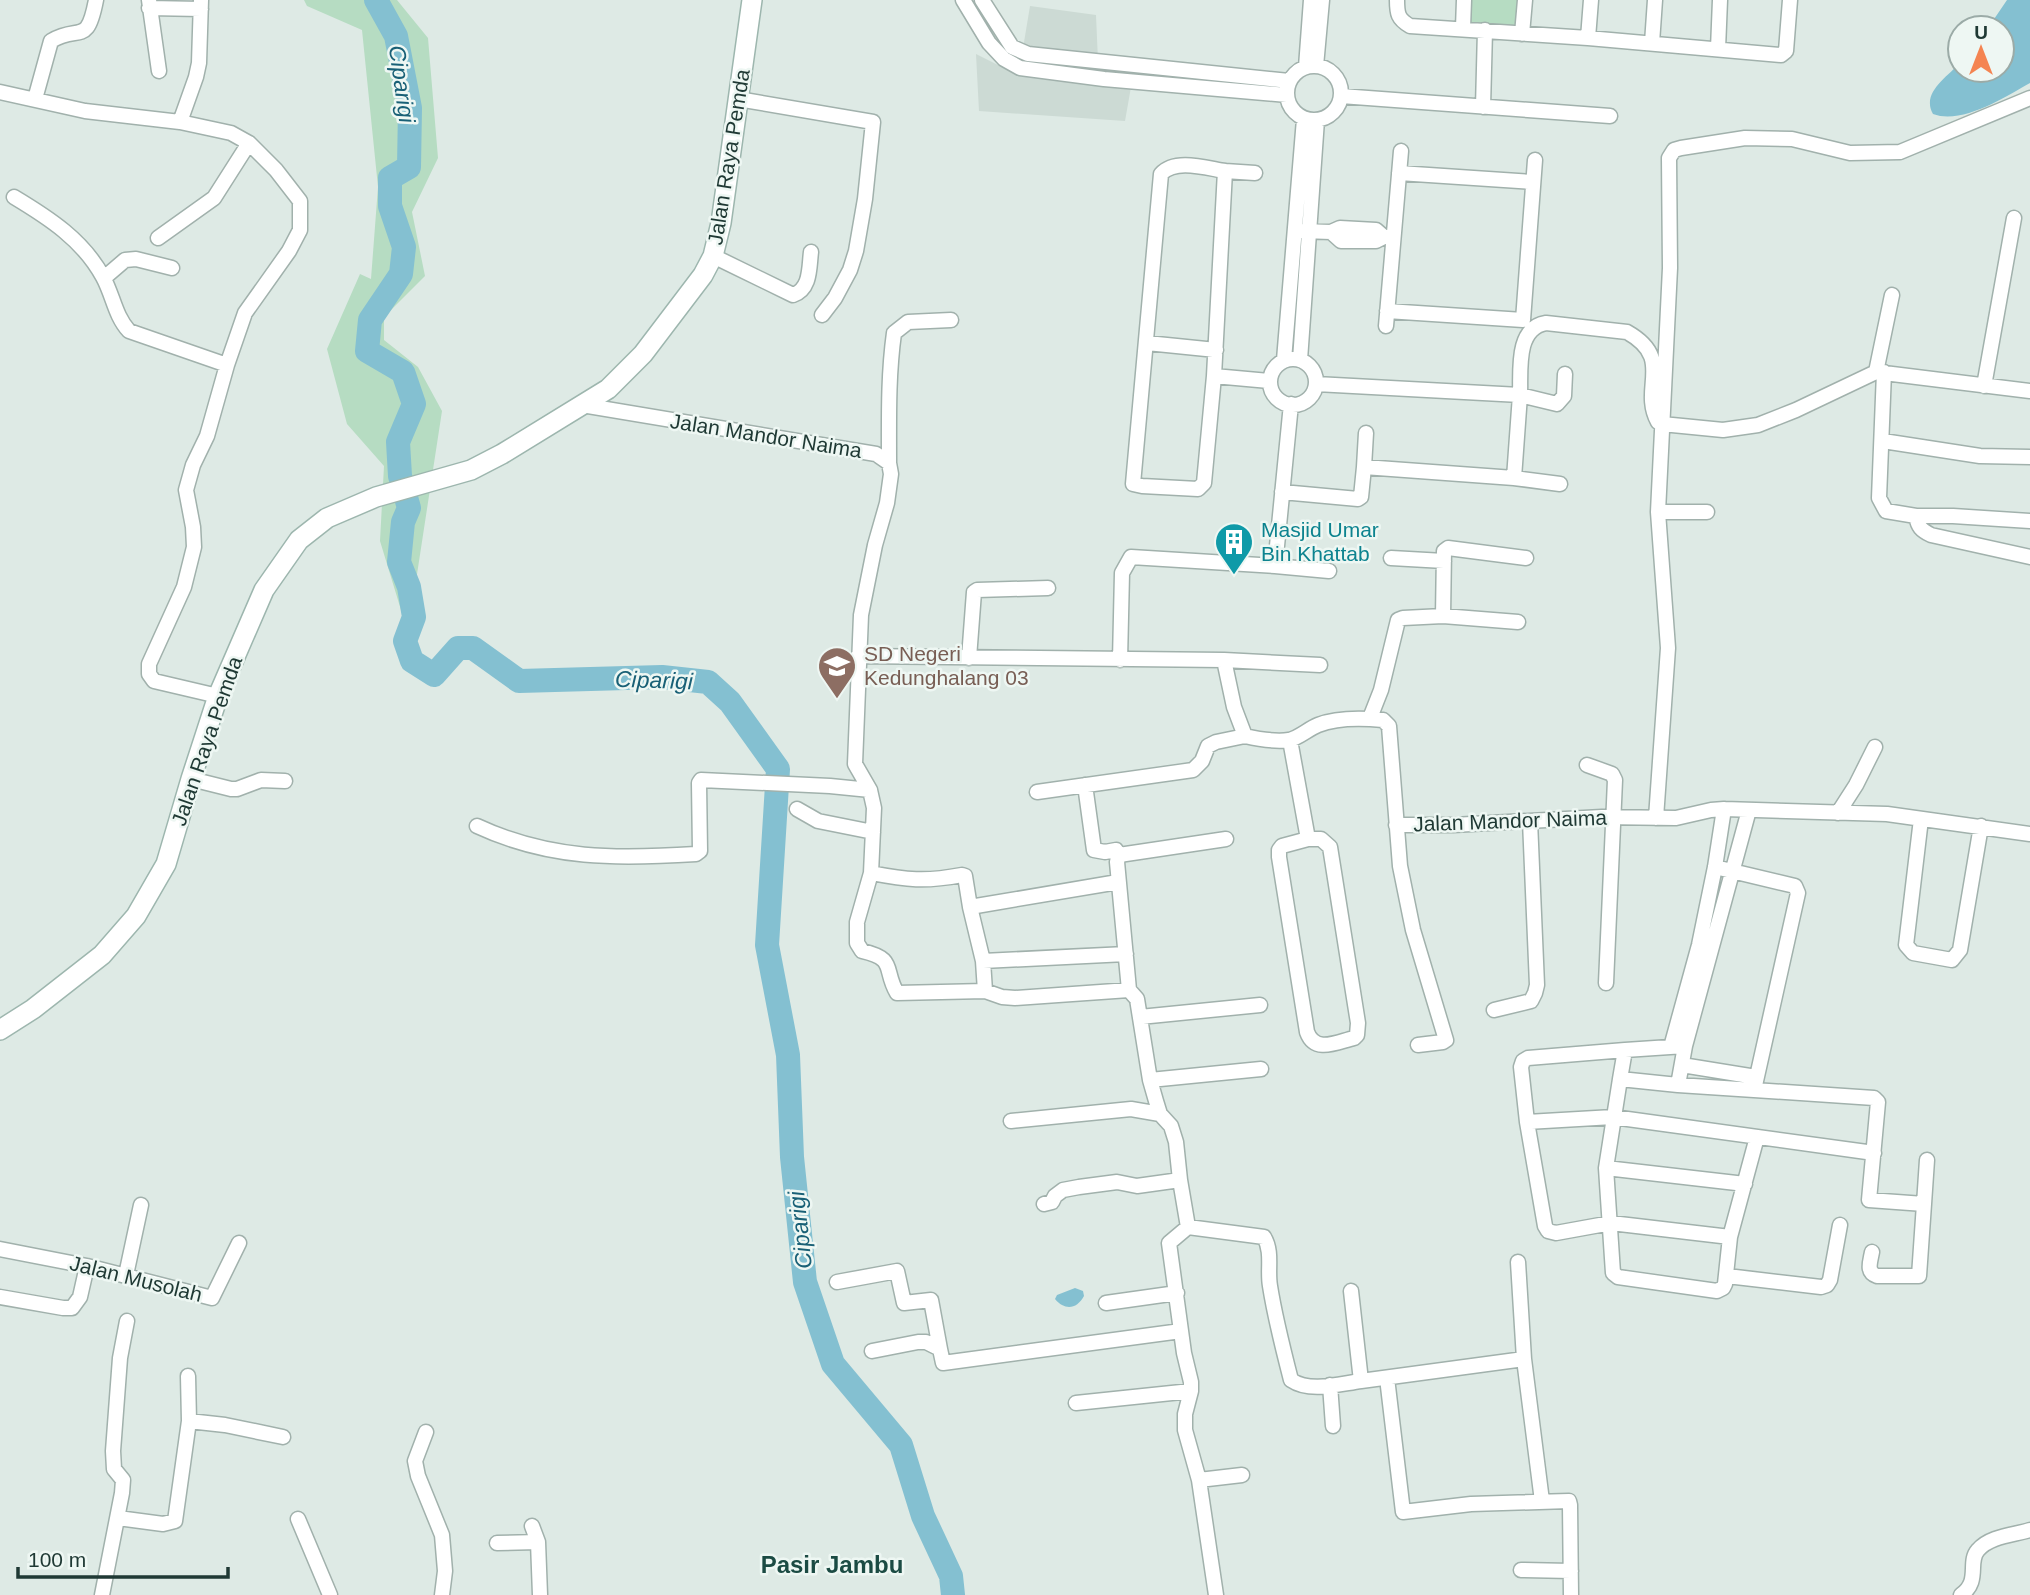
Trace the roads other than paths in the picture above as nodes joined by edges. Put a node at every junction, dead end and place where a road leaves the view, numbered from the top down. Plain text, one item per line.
1 (96, 0) edge
2 (752, 0) edge
3 (963, 0) edge
4 (982, 0) edge
5 (1311, 0) edge
6 (1322, 0) edge
7 (1397, 0) edge
8 (1464, 0) edge
9 (1525, 0) edge
10 (1591, 0) edge
11 (1655, 0) edge
12 (1720, 0) edge
13 (1790, 0) edge
14 (149, 4) edge
15 (201, 5) edge
16 (1463, 29) junction
17 (1485, 30) junction
18 (1522, 34) junction
19 (1588, 38) junction
20 (1652, 43) junction
21 (1717, 49) junction
22 (1105, 62) junction
23 (1311, 66) junction
24 (159, 71) dead end
25 (1104, 79) junction
26 (1288, 88) junction
27 (0, 92) edge
28 (1341, 96) junction
29 (2030, 98) edge
30 (35, 99) junction
31 (738, 99) junction
32 (1483, 107) junction
33 (1610, 116) dead end
34 (1310, 119) junction
35 (180, 122) junction
36 (248, 143) junction
37 (1401, 151) dead end
38 (1535, 160) dead end
39 (1225, 170) junction
40 (1255, 173) dead end
41 (1399, 173) junction
42 (1533, 182) junction
43 (14, 197) dead end
44 (2014, 218) dead end
45 (1302, 231) junction
46 (1389, 237) junction
47 (158, 238) dead end
48 (811, 252) dead end
49 (713, 256) junction
50 (172, 268) dead end
51 (104, 278) junction
52 (1892, 295) dead end
53 (822, 315) dead end
54 (951, 320) dead end
55 (1147, 342) junction
56 (1216, 350) junction
57 (1284, 360) junction
58 (1300, 360) junction
59 (228, 365) junction
60 (1880, 372) junction
61 (1565, 374) dead end
62 (1214, 376) junction
63 (1269, 381) junction
64 (1316, 384) junction
65 (1984, 386) junction
66 (2030, 391) edge
67 (1520, 395) junction
68 (1291, 404) junction
69 (582, 405) junction
70 (1662, 424) junction
71 (1366, 433) dead end
72 (1883, 441) junction
73 (2030, 457) edge
74 (889, 463) junction
75 (1364, 467) junction
76 (1514, 478) junction
77 (1560, 484) dead end
78 (1282, 492) junction
79 (1658, 512) junction
80 (1707, 512) dead end
81 (1916, 516) junction
82 (2030, 521) edge
83 (2030, 557) edge
84 (1391, 558) dead end
85 (1526, 558) dead end
86 (1444, 561) junction
87 (1275, 566) junction
88 (1329, 571) dead end
89 (1048, 588) dead end
90 (1443, 617) junction
91 (1518, 622) dead end
92 (859, 656) junction
93 (969, 659) junction
94 (1120, 660) junction
95 (1224, 660) junction
96 (1320, 665) dead end
97 (218, 696) junction
98 (1370, 718) junction
99 (1242, 737) junction
100 (1290, 740) junction
101 (1875, 747) dead end
102 (1587, 765) dead end
103 (191, 779) junction
104 (285, 781) dead end
105 (1085, 785) junction
106 (870, 790) junction
107 (1037, 792) dead end
108 (797, 809) dead end
109 (1724, 809) junction
110 (1749, 810) junction
111 (1839, 813) junction
112 (1613, 817) junction
113 (1656, 818) junction
114 (1921, 819) junction
115 (1530, 821) junction
116 (1396, 825) junction
117 (477, 826) dead end
118 (1981, 826) junction
119 (873, 832) junction
120 (2030, 834) edge
121 (1226, 839) dead end
122 (1308, 839) junction
123 (1119, 855) junction
124 (1715, 867) junction
125 (1731, 870) junction
126 (871, 873) junction
127 (1118, 882) junction
128 (970, 907) junction
129 (1126, 954) junction
130 (983, 961) junction
131 (1606, 983) dead end
132 (1129, 990) junction
133 (985, 991) junction
134 (1260, 1005) dead end
135 (1494, 1010) dead end
136 (1140, 1017) junction
137 (0, 1030) edge
138 (1418, 1045) dead end
139 (1678, 1046) junction
140 (1625, 1050) junction
141 (1682, 1065) junction
142 (1261, 1069) dead end
143 (1620, 1079) junction
144 (1150, 1080) junction
145 (1755, 1084) junction
146 (1678, 1085) junction
147 (1158, 1108) junction
148 (1613, 1117) junction
149 (1011, 1121) dead end
150 (1527, 1122) junction
151 (1757, 1137) junction
152 (1874, 1153) junction
153 (1927, 1160) dead end
154 (1606, 1168) junction
155 (1180, 1180) junction
156 (1745, 1184) junction
157 (1044, 1204) dead end
158 (1924, 1204) junction
159 (141, 1205) dead end
160 (1611, 1223) junction
161 (1840, 1225) dead end
162 (1188, 1227) junction
163 (1730, 1237) junction
164 (239, 1243) dead end
165 (0, 1250) edge
166 (1872, 1252) dead end
167 (1518, 1262) dead end
168 (87, 1266) junction
169 (125, 1275) junction
170 (1727, 1276) junction
171 (837, 1282) dead end
172 (1351, 1291) dead end
173 (1177, 1293) junction
174 (0, 1297) edge
175 (1106, 1303) dead end
176 (127, 1321) dead end
177 (1181, 1331) junction
178 (940, 1349) junction
179 (872, 1351) dead end
180 (1524, 1359) junction
181 (188, 1376) dead end
182 (1387, 1378) junction
183 (1361, 1381) junction
184 (1328, 1386) junction
185 (1191, 1391) junction
186 (1076, 1403) dead end
187 (189, 1421) junction
188 (1333, 1426) dead end
189 (426, 1432) dead end
190 (283, 1437) dead end
191 (1242, 1475) dead end
192 (1199, 1480) junction
193 (1542, 1501) junction
194 (118, 1518) junction
195 (298, 1520) dead end
196 (532, 1526) dead end
197 (2030, 1530) edge
198 (538, 1542) junction
199 (498, 1543) dead end
200 (1521, 1570) dead end
201 (1571, 1571) junction
202 (102, 1595) edge
203 (330, 1595) edge
204 (442, 1595) edge
205 (540, 1595) edge
206 (1216, 1595) edge
207 (1571, 1595) edge
208 (1961, 1595) edge

1 - 30 street
2 - 31 main road, Jalan Raya Pemda
3 - 25 street
4 - 22 street
5 - 23 street
6 - 23 street
7 - 16 street
8 - 16 street
9 - 18 street
10 - 19 street
11 - 20 street
12 - 21 street
13 - 21 street
14 - 15 street
14 - 24 street
15 - 35 street
16 - 17 street
17 - 18 street
17 - 32 street
18 - 19 street
19 - 20 street
20 - 21 street
22 - 25 street
22 - 26 street
23 - 26 street
23 - 28 street
25 - 26 street
26 - 34 street
27 - 30 street
28 - 32 street
28 - 34 street
29 - 70 street
30 - 35 street
31 - 49 main road, Jalan Raya Pemda
31 - 53 street
32 - 33 street
34 - 45 street
35 - 36 street
36 - 47 street
36 - 59 street
37 - 41 street
38 - 42 street
39 - 40 street
39 - 55 street
39 - 56 street
41 - 42 street
41 - 46 street
42 - 46 street
43 - 51 street
44 - 65 street
45 - 46 street
45 - 57 street
45 - 58 street
48 - 49 street
49 - 69 main road, Jalan Raya Pemda
50 - 51 street
51 - 59 street
52 - 60 street
54 - 74 street
55 - 56 street
55 - 62 street
56 - 62 street
57 - 58 street
57 - 63 street
58 - 64 street
59 - 97 street
60 - 65 street
60 - 70 street
60 - 72 street
61 - 67 street
62 - 63 street
63 - 68 street
64 - 67 street
64 - 68 street
65 - 66 street
67 - 70 street
67 - 76 street
68 - 78 street
69 - 74 street, Jalan Mandor Naima
69 - 97 main road, Jalan Raya Pemda
70 - 79 street
71 - 75 street
72 - 73 street
72 - 81 street
74 - 92 street, Jalan Mandor Naima
75 - 76 street
75 - 78 street
76 - 77 street
78 - 87 street
79 - 80 street
79 - 113 street
81 - 82 street
81 - 83 street
84 - 86 street
85 - 86 street
86 - 90 street
87 - 88 street
87 - 94 street
89 - 93 street
90 - 91 street
90 - 98 street
92 - 93 street
92 - 106 street, Jalan Mandor Naima
93 - 94 street
94 - 95 street
95 - 96 street
95 - 99 street
97 - 103 main road, Jalan Raya Pemda
98 - 100 street
98 - 116 street, Jalan Mandor Naima
99 - 100 street
99 - 105 street
100 - 122 street
101 - 111 street
102 - 112 street
103 - 104 street
103 - 137 main road, Jalan Raya Pemda
105 - 107 street
105 - 123 street
106 - 117 street
106 - 119 street
108 - 119 street
109 - 110 street, Jalan Mandor Naima
109 - 113 street, Jalan Mandor Naima
109 - 124 street
110 - 111 street, Jalan Mandor Naima
110 - 125 street
111 - 114 street, Jalan Mandor Naima
112 - 113 street, Jalan Mandor Naima
112 - 115 street, Jalan Mandor Naima
112 - 131 street
114 - 118 street, Jalan Mandor Naima
114 - 118 street
115 - 116 street, Jalan Mandor Naima
115 - 135 street
116 - 138 street
118 - 120 street, Jalan Mandor Naima
119 - 126 street
121 - 123 street
122 - 122 street
123 - 127 street
124 - 125 street
124 - 139 street
125 - 139 street
125 - 145 street
126 - 128 street
126 - 133 street
127 - 128 street
127 - 129 street
128 - 130 street
129 - 130 street
129 - 132 street
130 - 133 street
132 - 133 street
132 - 136 street
134 - 136 street
136 - 144 street
139 - 140 street
139 - 141 street
140 - 143 street
140 - 150 street
141 - 145 street
141 - 146 street
142 - 144 street
143 - 146 street
143 - 148 street
144 - 147 street
145 - 146 street
145 - 152 street
147 - 149 street
147 - 155 street
148 - 150 street
148 - 151 street
148 - 154 street
150 - 160 street
151 - 152 street
151 - 156 street
152 - 158 street
153 - 158 street
154 - 156 street
154 - 160 street
155 - 157 street
155 - 162 street
156 - 163 street
158 - 166 street
159 - 169 street
160 - 163 street
160 - 170 street
161 - 170 street
162 - 173 street
162 - 184 street
163 - 170 street
164 - 169 street, Jalan Musolah
165 - 168 street, Jalan Musolah
167 - 180 street
168 - 169 street, Jalan Musolah
168 - 174 street
171 - 178 street
172 - 183 street
173 - 175 street
173 - 177 street
176 - 194 street
177 - 178 street
177 - 185 street
178 - 179 street
180 - 182 street
180 - 193 street
181 - 187 street
182 - 183 street
182 - 193 street
183 - 184 street
184 - 188 street
185 - 186 street
185 - 192 street
187 - 190 street
187 - 194 street
189 - 204 street
191 - 192 street
192 - 206 street
193 - 201 street
194 - 202 street
195 - 203 street
196 - 198 street
197 - 208 street
198 - 199 street
198 - 205 street
200 - 201 street
201 - 207 street

